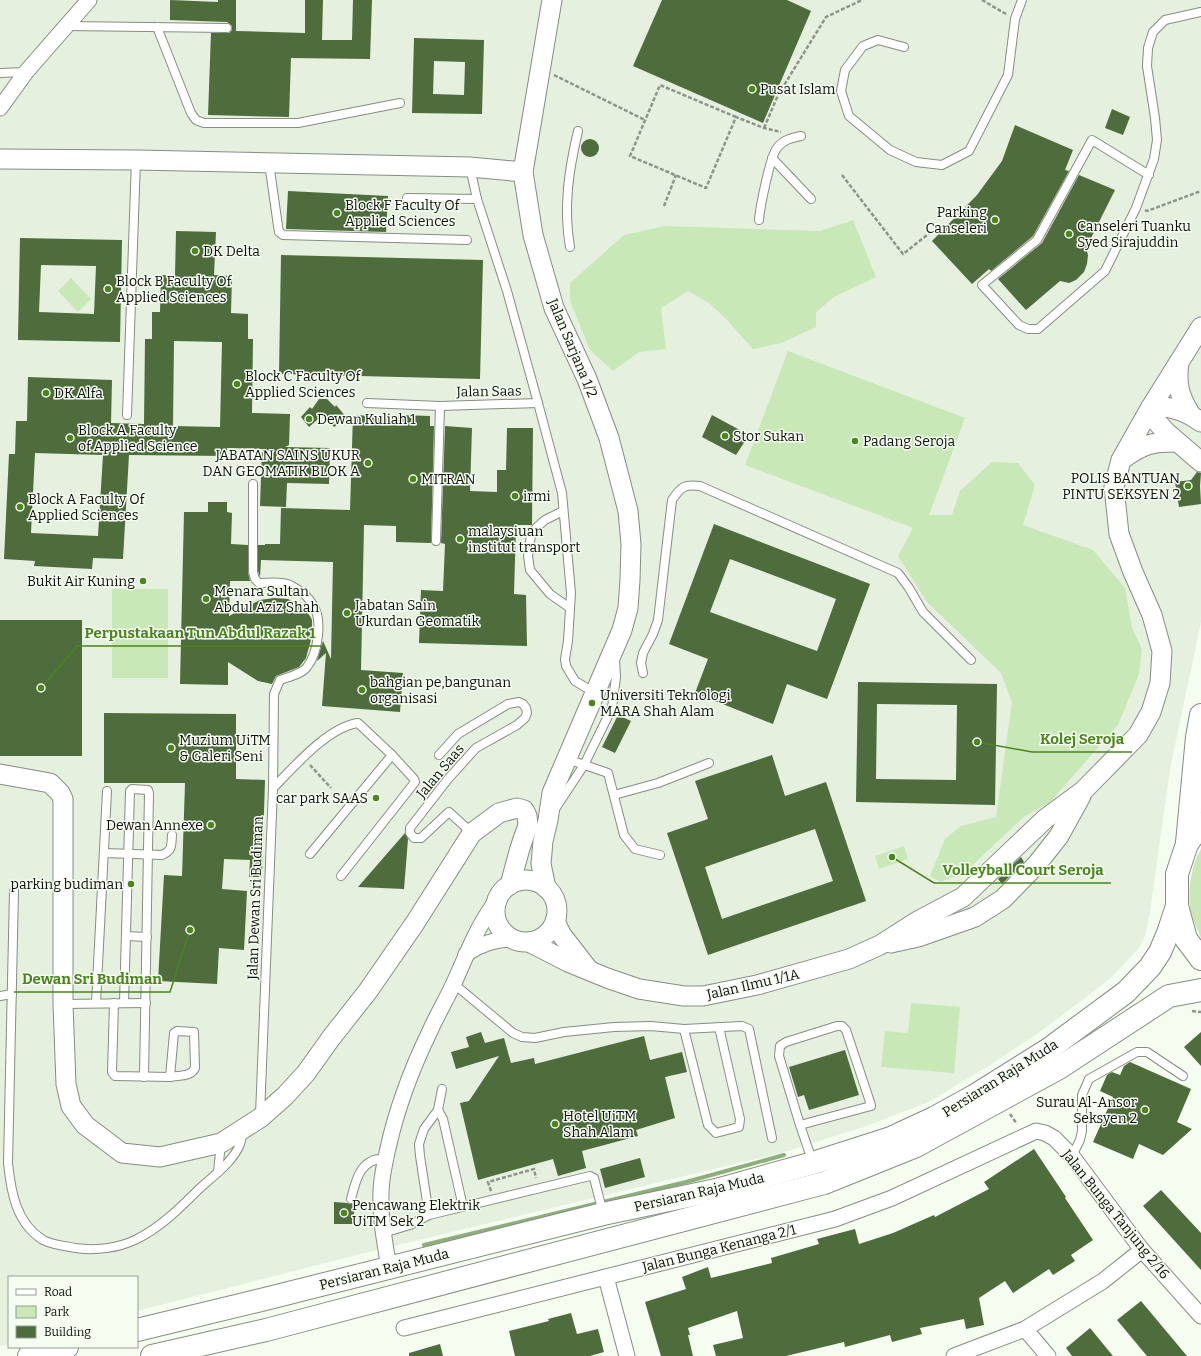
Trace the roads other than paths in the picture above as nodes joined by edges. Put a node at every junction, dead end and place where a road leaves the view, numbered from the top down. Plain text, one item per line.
1 (89, 0) edge
2 (552, 0) edge
3 (1022, 0) edge
4 (1201, 12) edge
5 (66, 26) junction
6 (157, 27) junction
7 (227, 28) dead end
8 (904, 47) dead end
9 (26, 72) junction
10 (0, 73) edge
11 (400, 103) dead end
12 (0, 108) edge
13 (578, 131) dead end
14 (801, 136) road end
15 (772, 158) junction
16 (0, 159) edge
17 (136, 160) junction
18 (269, 163) junction
19 (470, 167) junction
20 (523, 172) junction
21 (1149, 175) junction
22 (407, 198) dead end
23 (477, 199) junction
24 (811, 199) dead end
25 (759, 220) dead end
26 (467, 240) dead end
27 (570, 247) dead end
28 (1201, 327) edge
29 (1179, 361) junction
30 (367, 403) dead end
31 (538, 403) junction
32 (440, 406) junction
33 (1151, 407) junction
34 (127, 415) dead end
35 (1196, 418) edge
36 (1176, 442) junction
37 (1121, 460) junction
38 (1201, 462) edge
39 (253, 484) dead end
40 (563, 511) junction
41 (436, 541) dead end
42 (570, 608) junction
43 (614, 647) junction
44 (971, 660) dead end
45 (643, 673) dead end
46 (595, 693) junction
47 (1201, 715) edge
48 (392, 755) junction
49 (439, 755) dead end
50 (575, 762) junction
51 (709, 763) dead end
52 (0, 774) edge
53 (273, 788) junction
54 (107, 791) dead end
55 (1083, 791) junction
56 (614, 795) junction
57 (1201, 824) edge
58 (472, 833) junction
59 (172, 835) dead end
60 (1187, 844) junction
61 (104, 853) junction
62 (129, 854) junction
63 (148, 854) junction
64 (310, 854) dead end
65 (660, 855) dead end
66 (341, 876) dead end
67 (510, 885) junction
68 (546, 888) junction
69 (14, 891) dead end
70 (498, 899) junction
71 (1177, 906) junction
72 (554, 922) junction
73 (126, 936) junction
74 (147, 937) junction
75 (521, 940) junction
76 (880, 945) junction
77 (465, 955) junction
78 (1201, 959) edge
79 (589, 970) junction
80 (454, 984) junction
81 (1201, 990) edge
82 (12, 994) junction
83 (0, 996) edge
84 (96, 1003) junction
85 (114, 1003) junction
86 (124, 1003) junction
87 (146, 1003) junction
88 (63, 1004) junction
89 (719, 1027) junction
90 (684, 1029) junction
91 (1183, 1076) dead end
92 (144, 1077) junction
93 (170, 1077) junction
94 (442, 1089) dead end
95 (438, 1110) junction
96 (260, 1118) junction
97 (800, 1126) junction
98 (244, 1128) junction
99 (1022, 1137) joint
100 (772, 1138) dead end
101 (221, 1143) junction
102 (1072, 1156) junction
103 (386, 1159) junction
104 (813, 1163) junction
105 (218, 1172) junction
106 (351, 1199) dead end
107 (601, 1205) junction
108 (463, 1207) junction
109 (429, 1215) junction
110 (384, 1233) junction
111 (1142, 1250) junction
112 (389, 1268) junction
113 (606, 1277) junction
114 (257, 1302) junction
115 (1201, 1316) edge
116 (404, 1328) dead end
117 (1025, 1329) junction
118 (138, 1330) edge
119 (266, 1330) junction
120 (63, 1348) edge
121 (29, 1356) edge
122 (152, 1356) edge
123 (627, 1356) edge
124 (954, 1356) edge
125 (1048, 1356) edge

1 - 5 street
2 - 20 street, Jalan Sarjana 1/2
3 - 8 lane
4 - 21 lane
5 - 6 lane
5 - 9 street
6 - 7 lane
6 - 11 lane
9 - 10 lane
9 - 12 street
13 - 27 lane
14 - 15 lane
15 - 24 lane
15 - 25 lane
16 - 17 street
17 - 18 street
17 - 34 lane
18 - 19 street
18 - 26 lane
19 - 20 street
19 - 23 lane
20 - 43 street, Jalan Sarjana 1/2
21 - 21 lane
22 - 23 lane
23 - 31 lane
28 - 29 street
29 - 33 street
29 - 35 street
30 - 32 lane, Jalan Saas
31 - 32 lane, Jalan Saas
31 - 40 lane
32 - 41 lane
33 - 35 street
33 - 36 street
33 - 37 street
36 - 37 street
36 - 38 street
37 - 55 street
39 - 53 lane, Jalan Dewan Sri Budiman
40 - 42 lane
40 - 42 lane
42 - 46 lane
43 - 46 street, Jalan Sarjana 1/2
43 - 50 lane, Jalan Sarjana 1/2
44 - 45 lane
46 - 50 street, Jalan Sarjana 1/2
47 - 60 main road
48 - 53 lane
48 - 64 lane
48 - 66 lane
49 - 58 lane, Jalan Saas
50 - 56 lane
50 - 68 street, Jalan Sarjana 1/2
51 - 56 lane
52 - 88 street
53 - 96 lane, Jalan Dewan Sri Budiman
54 - 61 lane
55 - 76 street
55 - 76 street
56 - 65 lane
57 - 60 main road
58 - 67 street
58 - 96 street
59 - 63 lane
60 - 71 main road
61 - 62 lane
61 - 84 lane
62 - 63 lane
62 - 63 lane
62 - 73 lane
63 - 74 lane
67 - 68 street
67 - 70 street
68 - 72 street
69 - 82 lane
70 - 75 street
70 - 77 street
71 - 78 main road
71 - 104 main road, Persiaran Raja Muda
72 - 75 street
72 - 79 street, Jalan Ilmu 1/1A
73 - 74 lane
73 - 86 lane
74 - 87 lane
75 - 77 street
75 - 79 street
76 - 79 street, Jalan Ilmu 1/1A
77 - 80 street
80 - 90 lane
80 - 103 street
81 - 119 main road, Persiaran Raja Muda
82 - 83 lane
82 - 105 lane
84 - 85 lane
84 - 88 lane
85 - 86 lane
85 - 92 lane
86 - 87 lane
87 - 92 lane
88 - 101 street
89 - 90 lane
89 - 90 lane
89 - 100 lane
91 - 102 lane
92 - 93 lane
93 - 93 lane
94 - 95 lane
95 - 108 lane
95 - 109 lane
96 - 98 street
97 - 97 lane
97 - 104 lane
98 - 101 street
98 - 105 lane
99 - 102 street, Jalan Bunga Tanjung 2/16
99 - 113 street, Jalan Bunga Kenanga 2/1
101 - 105 lane
102 - 111 street, Jalan Bunga Tanjung 2/16
103 - 106 lane
103 - 110 street
104 - 107 main road, Persiaran Raja Muda
107 - 108 lane
107 - 112 main road, Persiaran Raja Muda
108 - 109 lane
109 - 110 lane
110 - 112 street
111 - 115 street, Jalan Bunga Tanjung 2/16
111 - 117 street
112 - 114 main road, Persiaran Raja Muda
113 - 116 street, Jalan Bunga Kenanga 2/1
113 - 123 street
114 - 118 main road, Persiaran Raja Muda
114 - 119 main road
117 - 124 street
117 - 125 street
119 - 122 main road, Persiaran Raja Muda
120 - 121 main road

